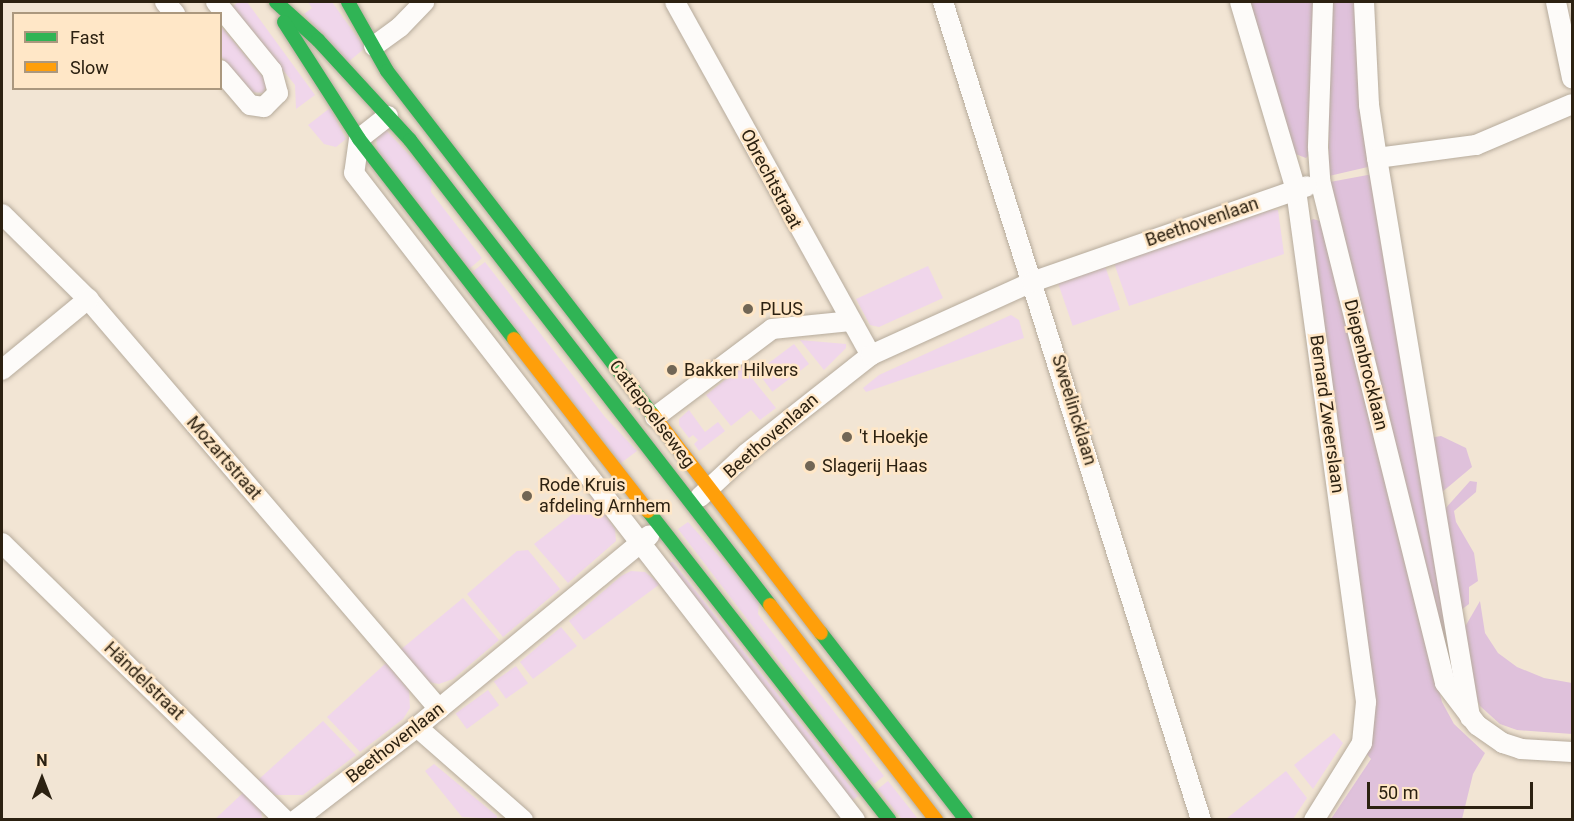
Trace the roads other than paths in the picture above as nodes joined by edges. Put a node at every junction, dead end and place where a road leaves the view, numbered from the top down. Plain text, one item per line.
1 (216, 2) edge
2 (275, 2) edge
3 (348, 2) edge
4 (424, 2) edge
5 (675, 2) edge
6 (943, 2) edge
7 (1240, 2) edge
8 (1323, 2) edge
9 (1364, 2) edge
10 (1556, 2) edge
11 (374, 46) junction
12 (222, 72) edge
13 (1572, 78) edge
14 (1572, 104) edge
15 (388, 116) junction
16 (359, 139) junction
17 (1377, 158) junction
18 (1320, 180) junction
19 (1296, 190) junction
20 (2, 214) edge
21 (1032, 282) junction
22 (88, 298) junction
23 (851, 321) junction
24 (871, 355) junction
25 (2, 370) edge
26 (655, 417) junction
27 (709, 490) junction
28 (691, 504) junction
29 (660, 526) junction
30 (2, 543) edge
31 (640, 545) junction
32 (439, 709) junction
33 (1470, 717) junction
34 (417, 727) junction
35 (1572, 752) edge
36 (285, 819) edge
37 (296, 819) edge
38 (523, 819) edge
39 (855, 819) edge
40 (889, 819) edge
41 (936, 819) edge
42 (966, 819) edge
43 (1201, 819) edge
44 (1314, 819) edge

1 - 12 street
2 - 15 street, Cattepoelseweg
2 - 16 street, Cattepoelseweg
3 - 11 street, Cattepoelseweg
4 - 11 street
5 - 23 street, Obrechtstraat
6 - 21 street, Sweelincklaan
7 - 19 street, Bernard Zweerslaan
8 - 18 street, Diepenbrocklaan
9 - 17 street
10 - 13 street
11 - 26 street, Cattepoelseweg
14 - 17 street
15 - 16 street
15 - 28 street, Cattepoelseweg
16 - 29 street, Cattepoelseweg
16 - 31 street
17 - 33 street
18 - 19 street, Beethovenlaan
18 - 33 street, Diepenbrocklaan
19 - 21 street, Beethovenlaan
19 - 44 street, Bernard Zweerslaan
20 - 22 street, Mozartstraat
21 - 24 street, Beethovenlaan
21 - 43 street, Sweelincklaan
22 - 25 street
22 - 32 street, Mozartstraat
23 - 24 street, Obrechtstraat
23 - 26 street
24 - 27 street, Beethovenlaan
26 - 27 street, Cattepoelseweg
27 - 28 street, Beethovenlaan
27 - 42 street, Cattepoelseweg
28 - 29 street, Beethovenlaan
28 - 41 street, Cattepoelseweg
29 - 31 street, Beethovenlaan
29 - 40 street, Cattepoelseweg
30 - 36 street, Händelstraat
31 - 32 street, Beethovenlaan
31 - 39 street
32 - 34 street, Beethovenlaan
33 - 35 street, Diepenbrocklaan
34 - 37 street, Beethovenlaan
34 - 38 street

